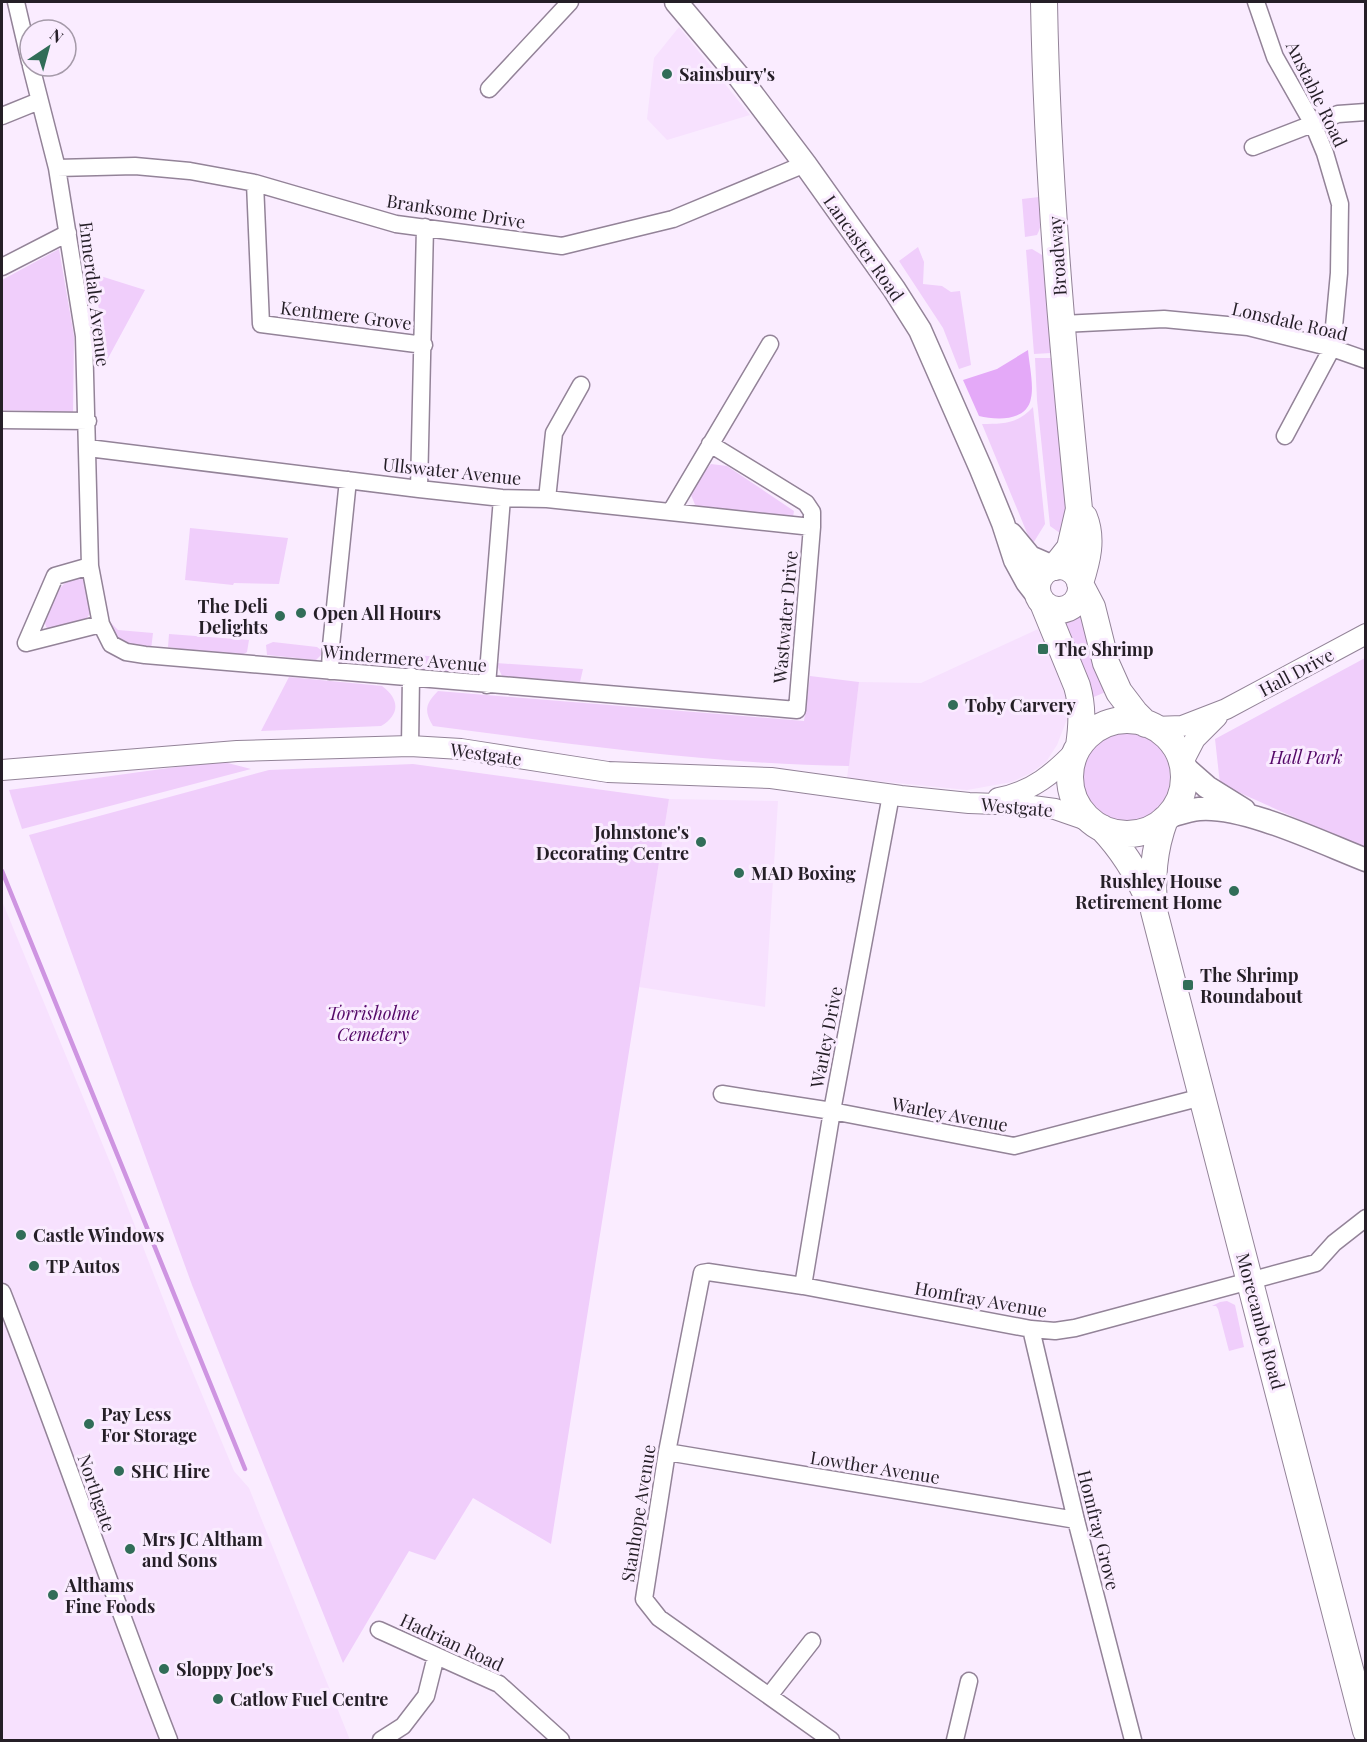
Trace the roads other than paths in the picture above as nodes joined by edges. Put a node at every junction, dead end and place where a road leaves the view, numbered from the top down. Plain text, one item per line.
1 (16, 2) edge
2 (570, 2) edge
3 (676, 2) edge
4 (1044, 2) edge
5 (1256, 2) edge
6 (20, 18) edge
7 (34, 78) edge
8 (489, 89) dead end
9 (39, 101) junction
10 (1365, 112) edge
11 (2, 116) edge
12 (1313, 124) junction
13 (1253, 147) dead end
14 (805, 165) junction
15 (57, 168) junction
16 (255, 183) junction
17 (425, 227) junction
18 (68, 233) junction
19 (2, 267) edge
20 (1062, 324) junction
21 (770, 344) dead end
22 (424, 345) junction
23 (1332, 348) junction
24 (1365, 360) edge
25 (580, 385) dead end
26 (2, 420) edge
27 (88, 421) junction
28 (1285, 436) dead end
29 (710, 444) junction
30 (88, 448) junction
31 (348, 480) junction
32 (419, 489) junction
33 (502, 498) junction
34 (547, 499) junction
35 (1079, 509) junction
36 (670, 511) junction
37 (1003, 523) junction
38 (813, 527) junction
39 (90, 566) junction
40 (1054, 567) junction
41 (1081, 584) junction
42 (1042, 601) junction
43 (101, 624) junction
44 (1365, 634) edge
45 (330, 670) junction
46 (411, 676) junction
47 (487, 685) junction
48 (1226, 709) junction
49 (797, 710) joint
50 (1150, 725) junction
51 (411, 746) junction
52 (1078, 748) junction
53 (1182, 765) junction
54 (2, 770) edge
55 (891, 795) junction
56 (969, 803) junction
57 (1166, 818) junction
58 (1264, 821) junction
59 (1100, 827) junction
60 (1365, 860) edge
61 (1154, 911) junction
62 (722, 1094) dead end
63 (1202, 1097) junction
64 (832, 1111) junction
65 (1365, 1218) edge
66 (702, 1273) joint
67 (1250, 1280) junction
68 (803, 1286) junction
69 (2, 1293) edge
70 (1031, 1329) junction
71 (667, 1452) junction
72 (1076, 1520) junction
73 (379, 1630) dead end
74 (812, 1641) dead end
75 (436, 1656) junction
76 (969, 1681) dead end
77 (769, 1696) junction
78 (1365, 1731) edge
79 (169, 1740) edge
80 (381, 1740) edge
81 (561, 1740) edge
82 (831, 1740) edge
83 (955, 1740) edge
84 (1132, 1740) edge

1 - 6 street
2 - 8 street
3 - 14 main road, Lancaster Road
4 - 20 main road, Broadway
5 - 12 street, Anstable Road
7 - 9 street, Ennerdale Avenue
9 - 11 street
9 - 15 street, Ennerdale Avenue
10 - 12 street
12 - 13 street
12 - 23 street, Anstable Road
14 - 17 street, Branksome Drive
14 - 37 main road, Lancaster Road
15 - 16 street, Branksome Drive
15 - 18 street, Ennerdale Avenue
16 - 17 street, Branksome Drive
16 - 22 street, Kentmere Grove
17 - 22 street
18 - 19 street
18 - 27 street, Ennerdale Avenue
20 - 23 street, Lonsdale Road
20 - 35 main road, Broadway
21 - 29 street
22 - 32 street
23 - 24 street, Lonsdale Road
23 - 28 street
25 - 34 street
26 - 27 street
27 - 30 street, Ennerdale Avenue
29 - 36 street
29 - 38 street
30 - 31 street, Ullswater Avenue
30 - 39 street, Ennerdale Avenue
31 - 32 street, Ullswater Avenue
31 - 45 street
32 - 33 street, Ullswater Avenue
33 - 34 street, Ullswater Avenue
33 - 47 street
34 - 36 street, Ullswater Avenue
35 - 40 main road, Broadway
35 - 41 main road, Broadway
36 - 38 street, Ullswater Avenue
37 - 40 main road, Lancaster Road
37 - 42 main road, Lancaster Road
38 - 49 street, Wastwater Drive
39 - 43 street, Ennerdale Avenue
39 - 43 street
40 - 41 main road
40 - 42 main road
41 - 42 main road
41 - 50 main road
42 - 52 main road, Lancaster Road
43 - 45 street, Windermere Avenue
44 - 48 street, Hall Drive
45 - 46 street, Windermere Avenue
46 - 47 street, Windermere Avenue
46 - 51 street
47 - 49 street, Windermere Avenue
48 - 50 street, Hall Drive
48 - 53 street, Hall Drive
50 - 52 main road
50 - 53 main road
51 - 54 street, Westgate
51 - 55 street, Westgate
52 - 56 street, Westgate
52 - 59 main road
53 - 57 main road
53 - 58 main road
55 - 56 street, Westgate
55 - 64 street, Warley Drive
56 - 59 street, Westgate
57 - 58 main road
57 - 59 main road
57 - 61 main road, Morecambe Road
58 - 60 main road
59 - 61 main road, Morecambe Road
61 - 63 main road, Morecambe Road
62 - 64 street, Warley Avenue
63 - 64 street, Warley Avenue
63 - 67 main road, Morecambe Road
64 - 68 street, Warley Drive
65 - 67 street, Homfray Avenue
66 - 68 street, Homfray Avenue
66 - 71 street, Stanhope Avenue
67 - 70 street, Homfray Avenue
67 - 78 main road, Morecambe Road
68 - 70 street, Homfray Avenue
69 - 79 street, Northgate
70 - 72 street, Homfray Grove
71 - 72 street, Lowther Avenue
71 - 77 street, Stanhope Avenue
72 - 84 street, Homfray Grove
73 - 75 street, Hadrian Road
74 - 77 street
75 - 80 street
75 - 81 street, Hadrian Road
76 - 83 street
77 - 82 street, Stanhope Avenue

